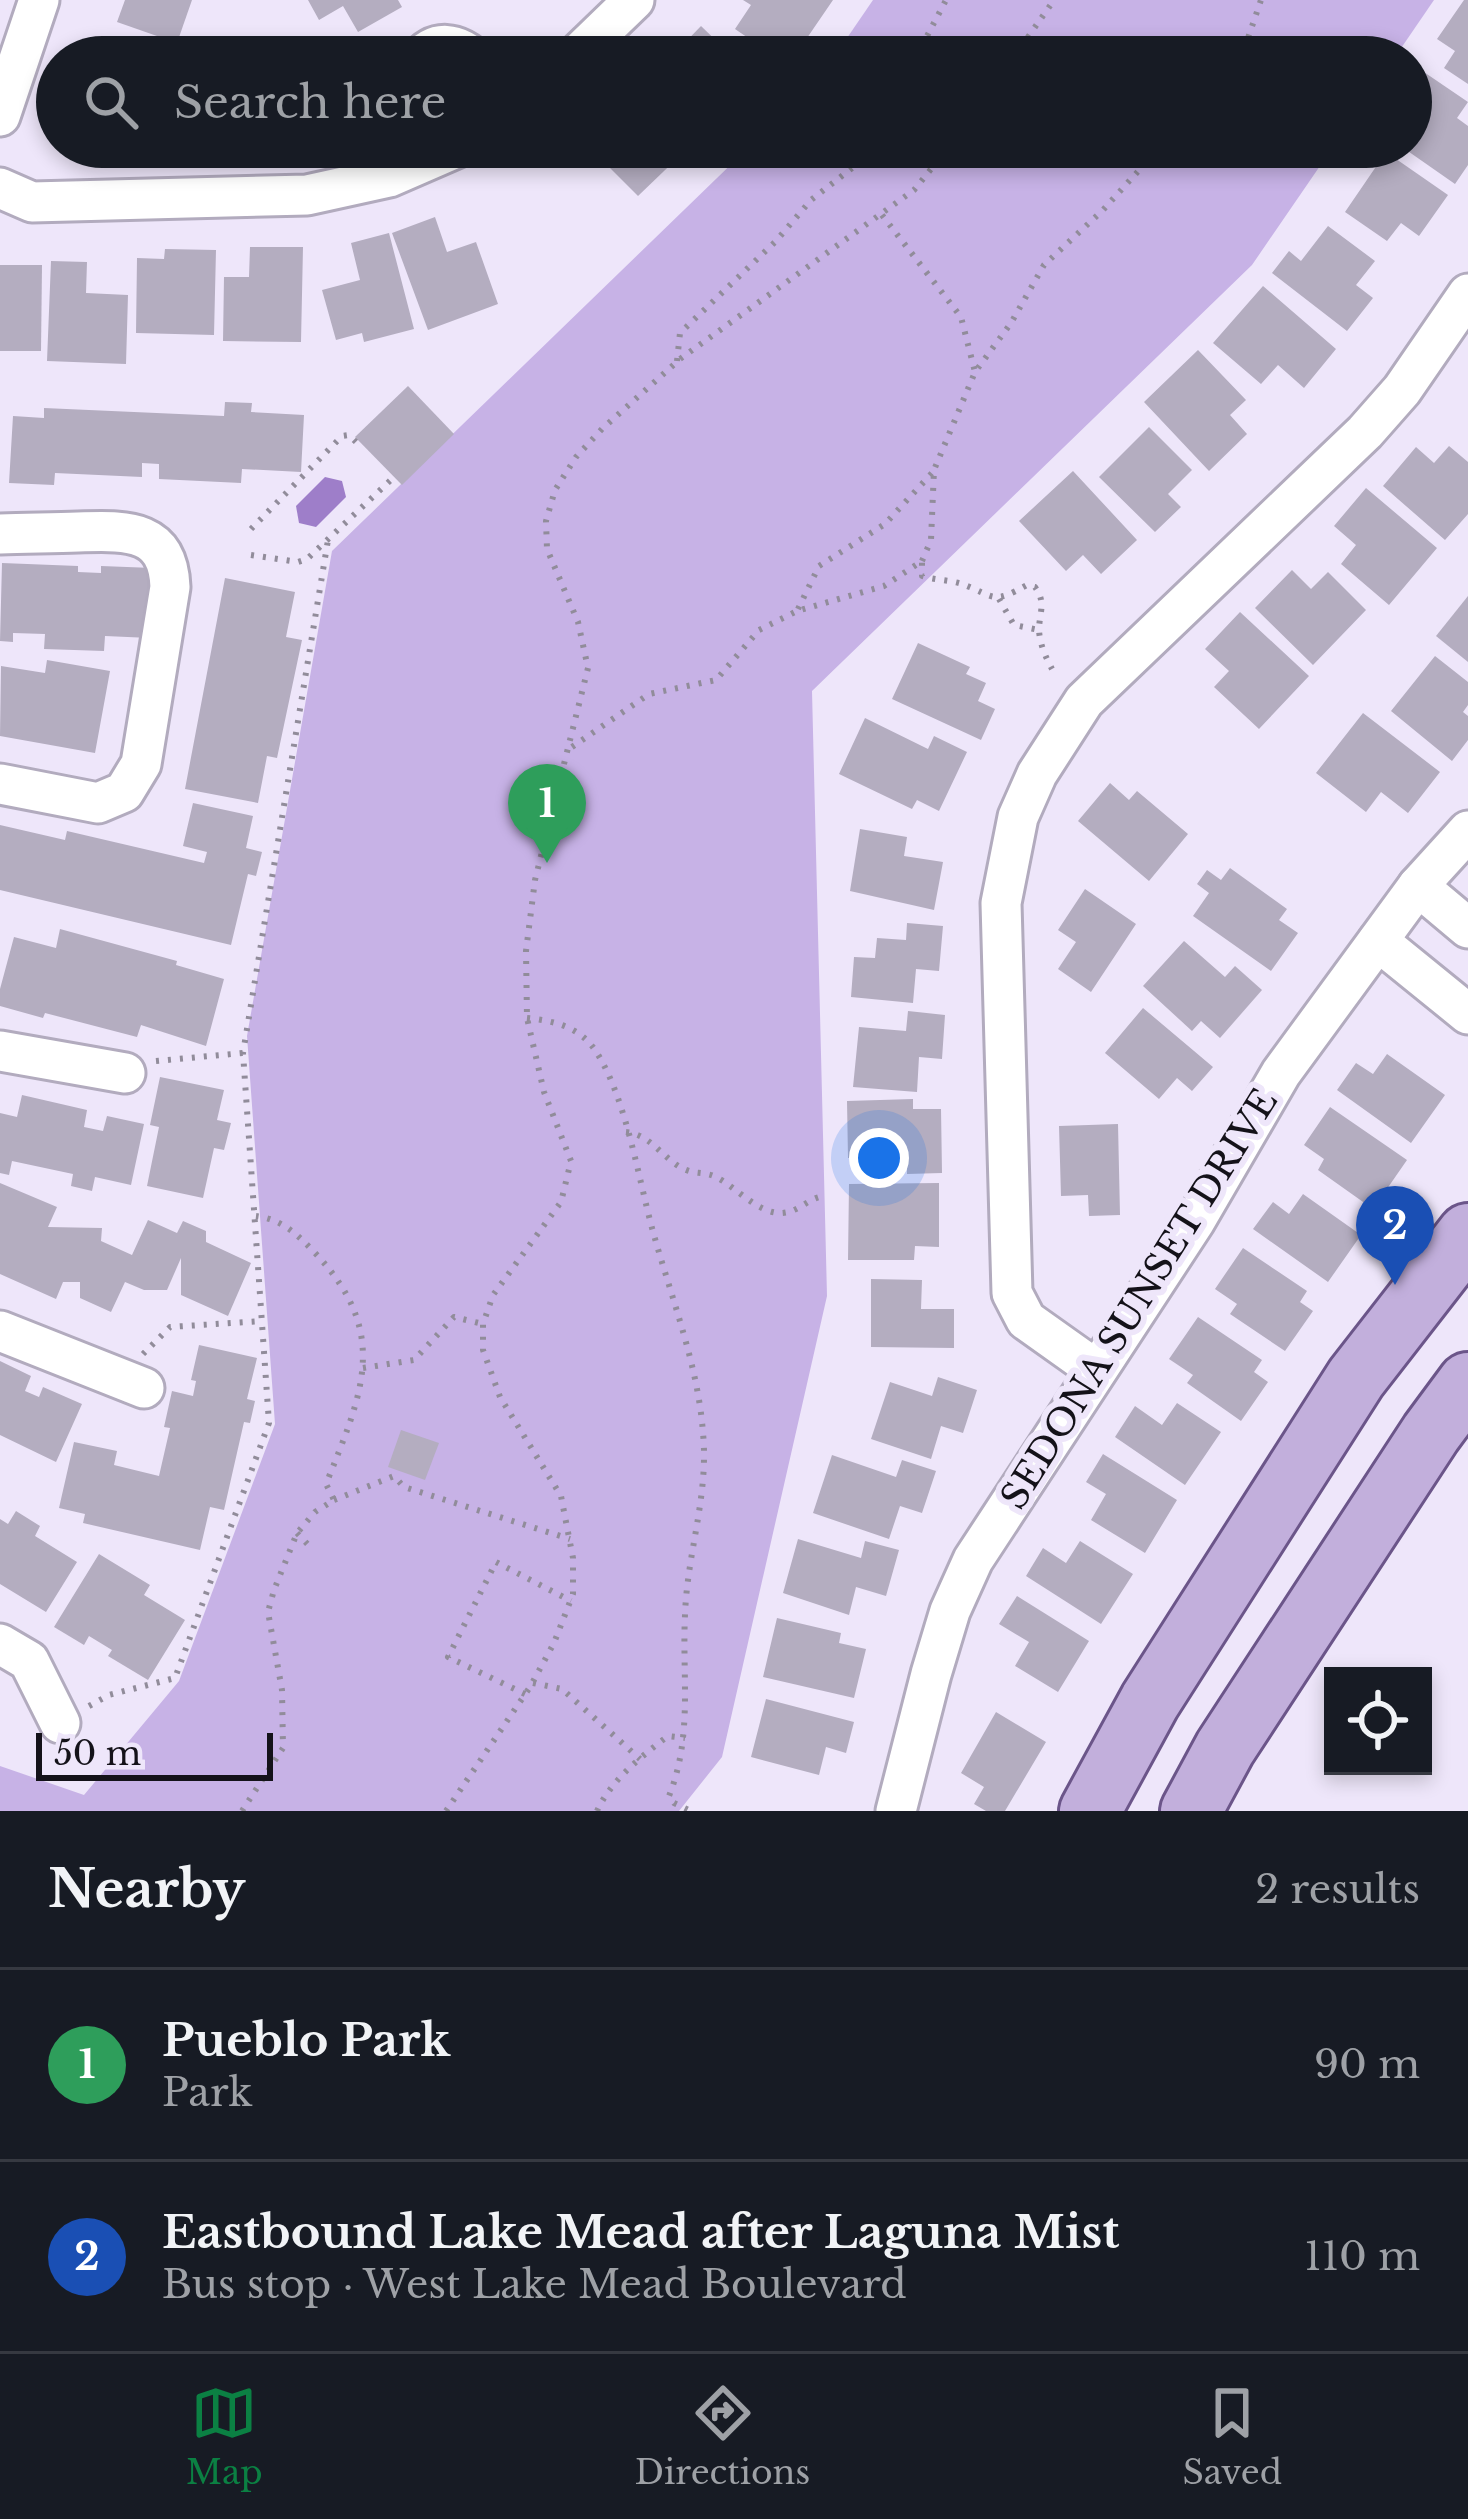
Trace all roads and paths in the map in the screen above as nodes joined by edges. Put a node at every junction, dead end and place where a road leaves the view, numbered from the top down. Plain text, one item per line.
1 (39, 0) edge
2 (634, 0) edge
3 (946, 0) edge
4 (1054, 0) edge
5 (1261, 0) edge
6 (597, 36) edge
7 (927, 36) edge
8 (1029, 36) edge
9 (1249, 36) edge
10 (0, 116) edge
11 (406, 168) edge
12 (852, 168) edge
13 (932, 168) edge
14 (1141, 168) edge
15 (0, 188) edge
16 (882, 214) junction
17 (1468, 294) edge
18 (677, 361) junction
19 (975, 372) junction
20 (362, 448) dead end
21 (934, 470) junction
22 (395, 476) dead end
23 (251, 529) dead end
24 (0, 534) edge
25 (328, 540) junction
26 (251, 555) dead end
27 (922, 561) junction
28 (999, 599) junction
29 (797, 611) junction
30 (1039, 630) junction
31 (1052, 669) dead end
32 (569, 749) junction
33 (0, 784) edge
34 (1468, 831) edge
35 (1418, 886) junction
36 (1468, 928) edge
37 (1378, 941) junction
38 (1468, 1014) edge
39 (527, 1018) junction
40 (0, 1051) edge
41 (242, 1053) junction
42 (125, 1073) joint
43 (626, 1132) junction
44 (824, 1196) dead end
45 (256, 1216) junction
46 (1468, 1234) edge
47 (263, 1321) junction
48 (484, 1324) junction
49 (0, 1331) edge
50 (362, 1368) junction
51 (1095, 1369) junction
52 (132, 1383) joint
53 (1468, 1383) edge
54 (334, 1500) junction
55 (297, 1533) junction
56 (570, 1539) junction
57 (313, 1550) dead end
58 (571, 1601) junction
59 (0, 1643) edge
60 (532, 1683) junction
61 (525, 1694) junction
62 (60, 1723) joint
63 (685, 1738) junction
64 (640, 1759) junction
65 (242, 1811) edge
66 (446, 1811) edge
67 (597, 1811) edge
68 (691, 1811) edge
69 (896, 1811) edge
70 (1090, 1811) edge
71 (1191, 1811) edge

1 - 10 street
2 - 6 street
3 - 7 path
4 - 8 path
5 - 9 path
11 - 15 street
12 - 18 path
13 - 16 path
14 - 19 path
16 - 18 path
16 - 19 path
17 - 51 street
18 - 32 path
19 - 21 path
20 - 23 path
21 - 27 path
21 - 29 path
22 - 25 path
24 - 33 street
25 - 26 path
25 - 41 path
27 - 28 path
27 - 29 path
28 - 30 path
28 - 30 path
29 - 32 path
30 - 31 path
32 - 39 path
34 - 35 street, SEDONA SUNSET DRIVE
35 - 36 street
35 - 37 street, SEDONA SUNSET DRIVE
37 - 38 street
37 - 51 street, SEDONA SUNSET DRIVE
39 - 43 path
39 - 48 path
40 - 42 street
41 - 42 path
41 - 45 path
43 - 44 path
43 - 63 path
45 - 47 path
45 - 50 path
46 - 70 main road
47 - 52 path
47 - 62 path
48 - 50 path
48 - 56 path
49 - 52 street
50 - 54 path
51 - 69 street, SEDONA SUNSET DRIVE
53 - 71 main road
54 - 55 path
54 - 56 path
55 - 57 path
55 - 65 path
56 - 58 path
58 - 60 path
58 - 61 path
59 - 62 street
60 - 61 path
60 - 64 path
61 - 66 path
63 - 64 path
63 - 68 path
64 - 67 path

